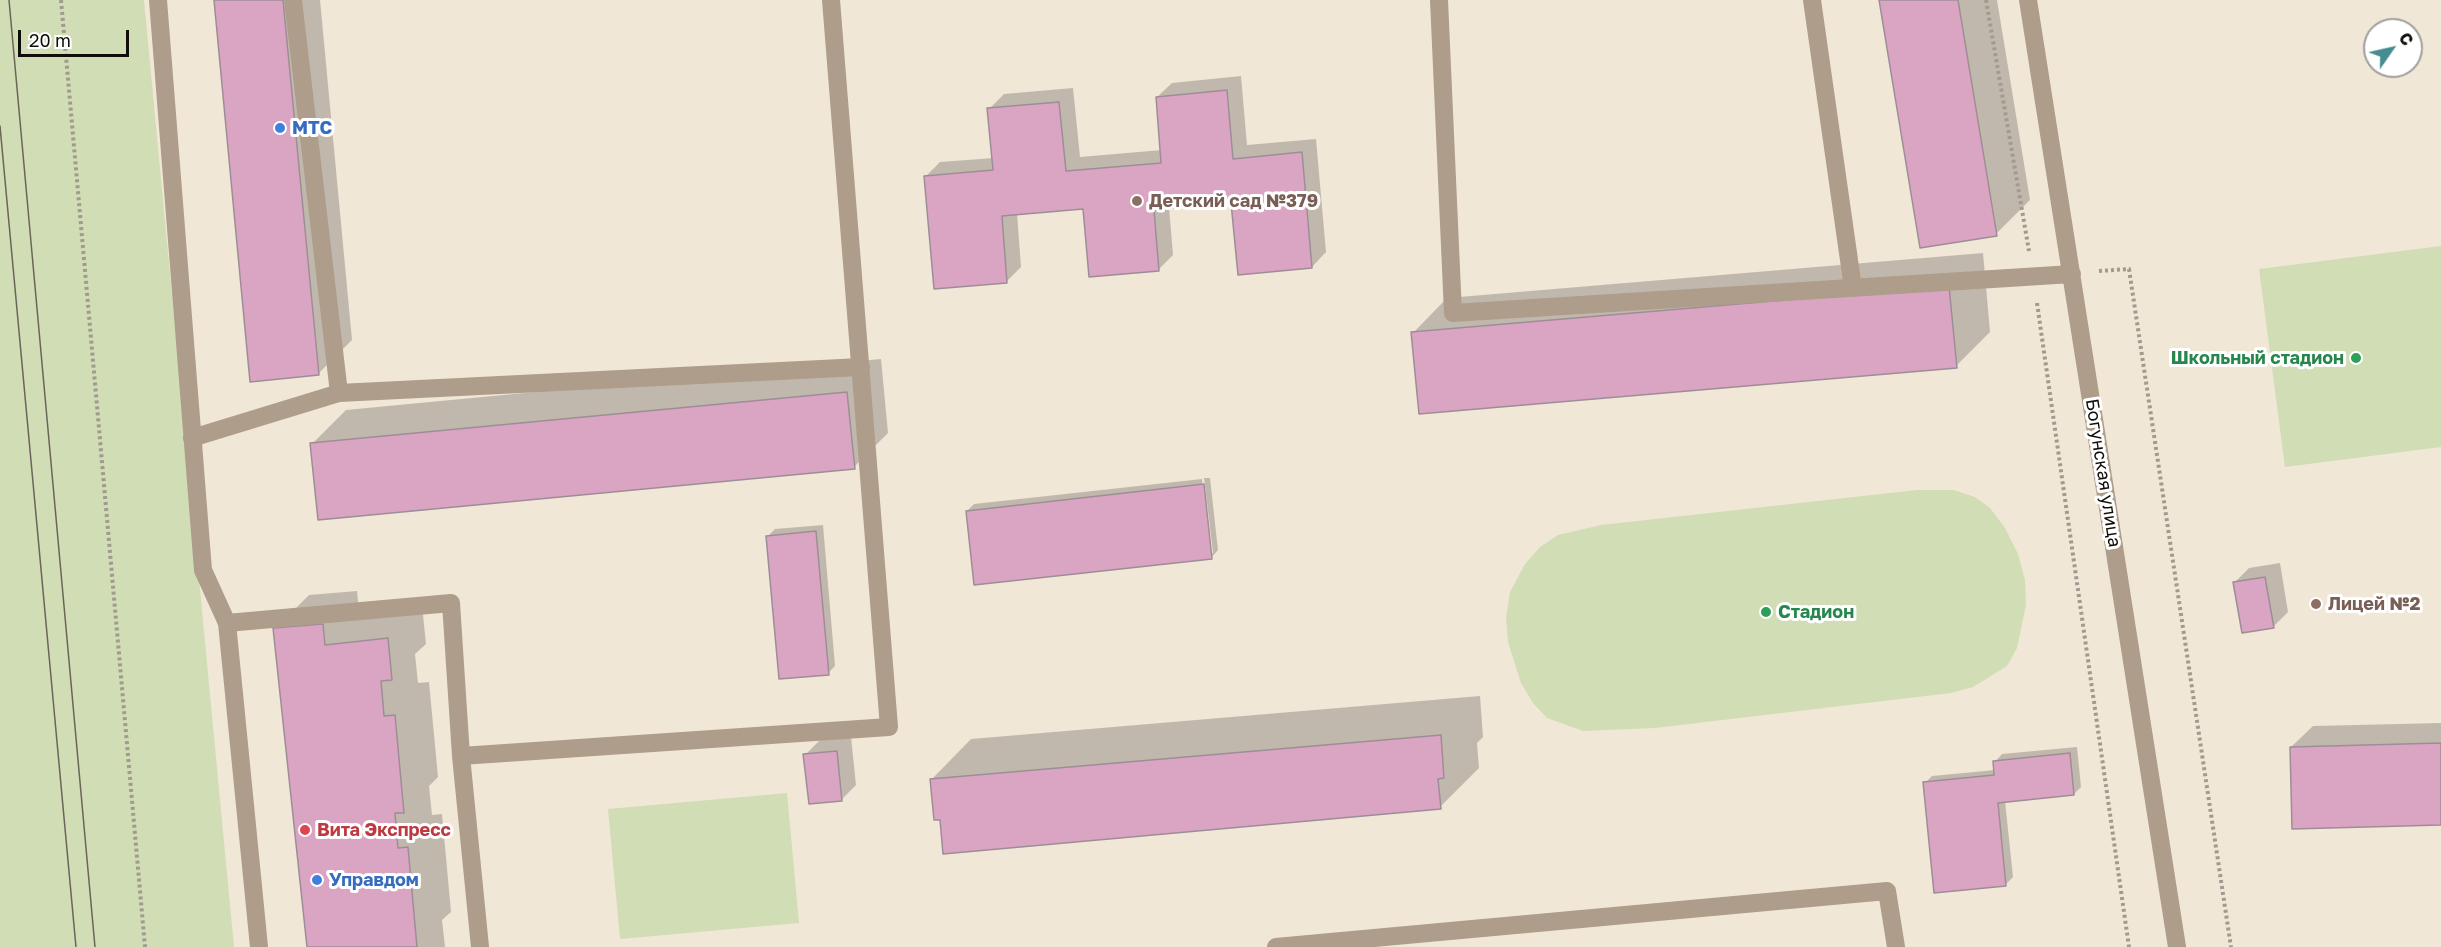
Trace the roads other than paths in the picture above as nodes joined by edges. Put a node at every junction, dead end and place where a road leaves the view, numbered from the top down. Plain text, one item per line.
1 (158, 0) edge
2 (294, 0) edge
3 (831, 0) edge
4 (1439, 0) edge
5 (1812, 0) edge
6 (2028, 0) edge
7 (2072, 274) junction
8 (1854, 288) junction
9 (861, 367) junction
10 (339, 393) junction
11 (192, 438) junction
12 (227, 623) junction
13 (461, 756) junction
14 (259, 947) edge
15 (480, 947) edge
16 (1276, 947) edge
17 (1896, 947) edge
18 (2177, 947) edge

1 - 11 street
2 - 10 street
3 - 9 street
4 - 8 street
5 - 8 street
6 - 7 street, Богунская улица
7 - 8 street
7 - 18 street, Богунская улица
9 - 10 street
9 - 13 street
10 - 11 street
11 - 12 street
12 - 13 street
12 - 14 street
13 - 15 street
16 - 17 street

